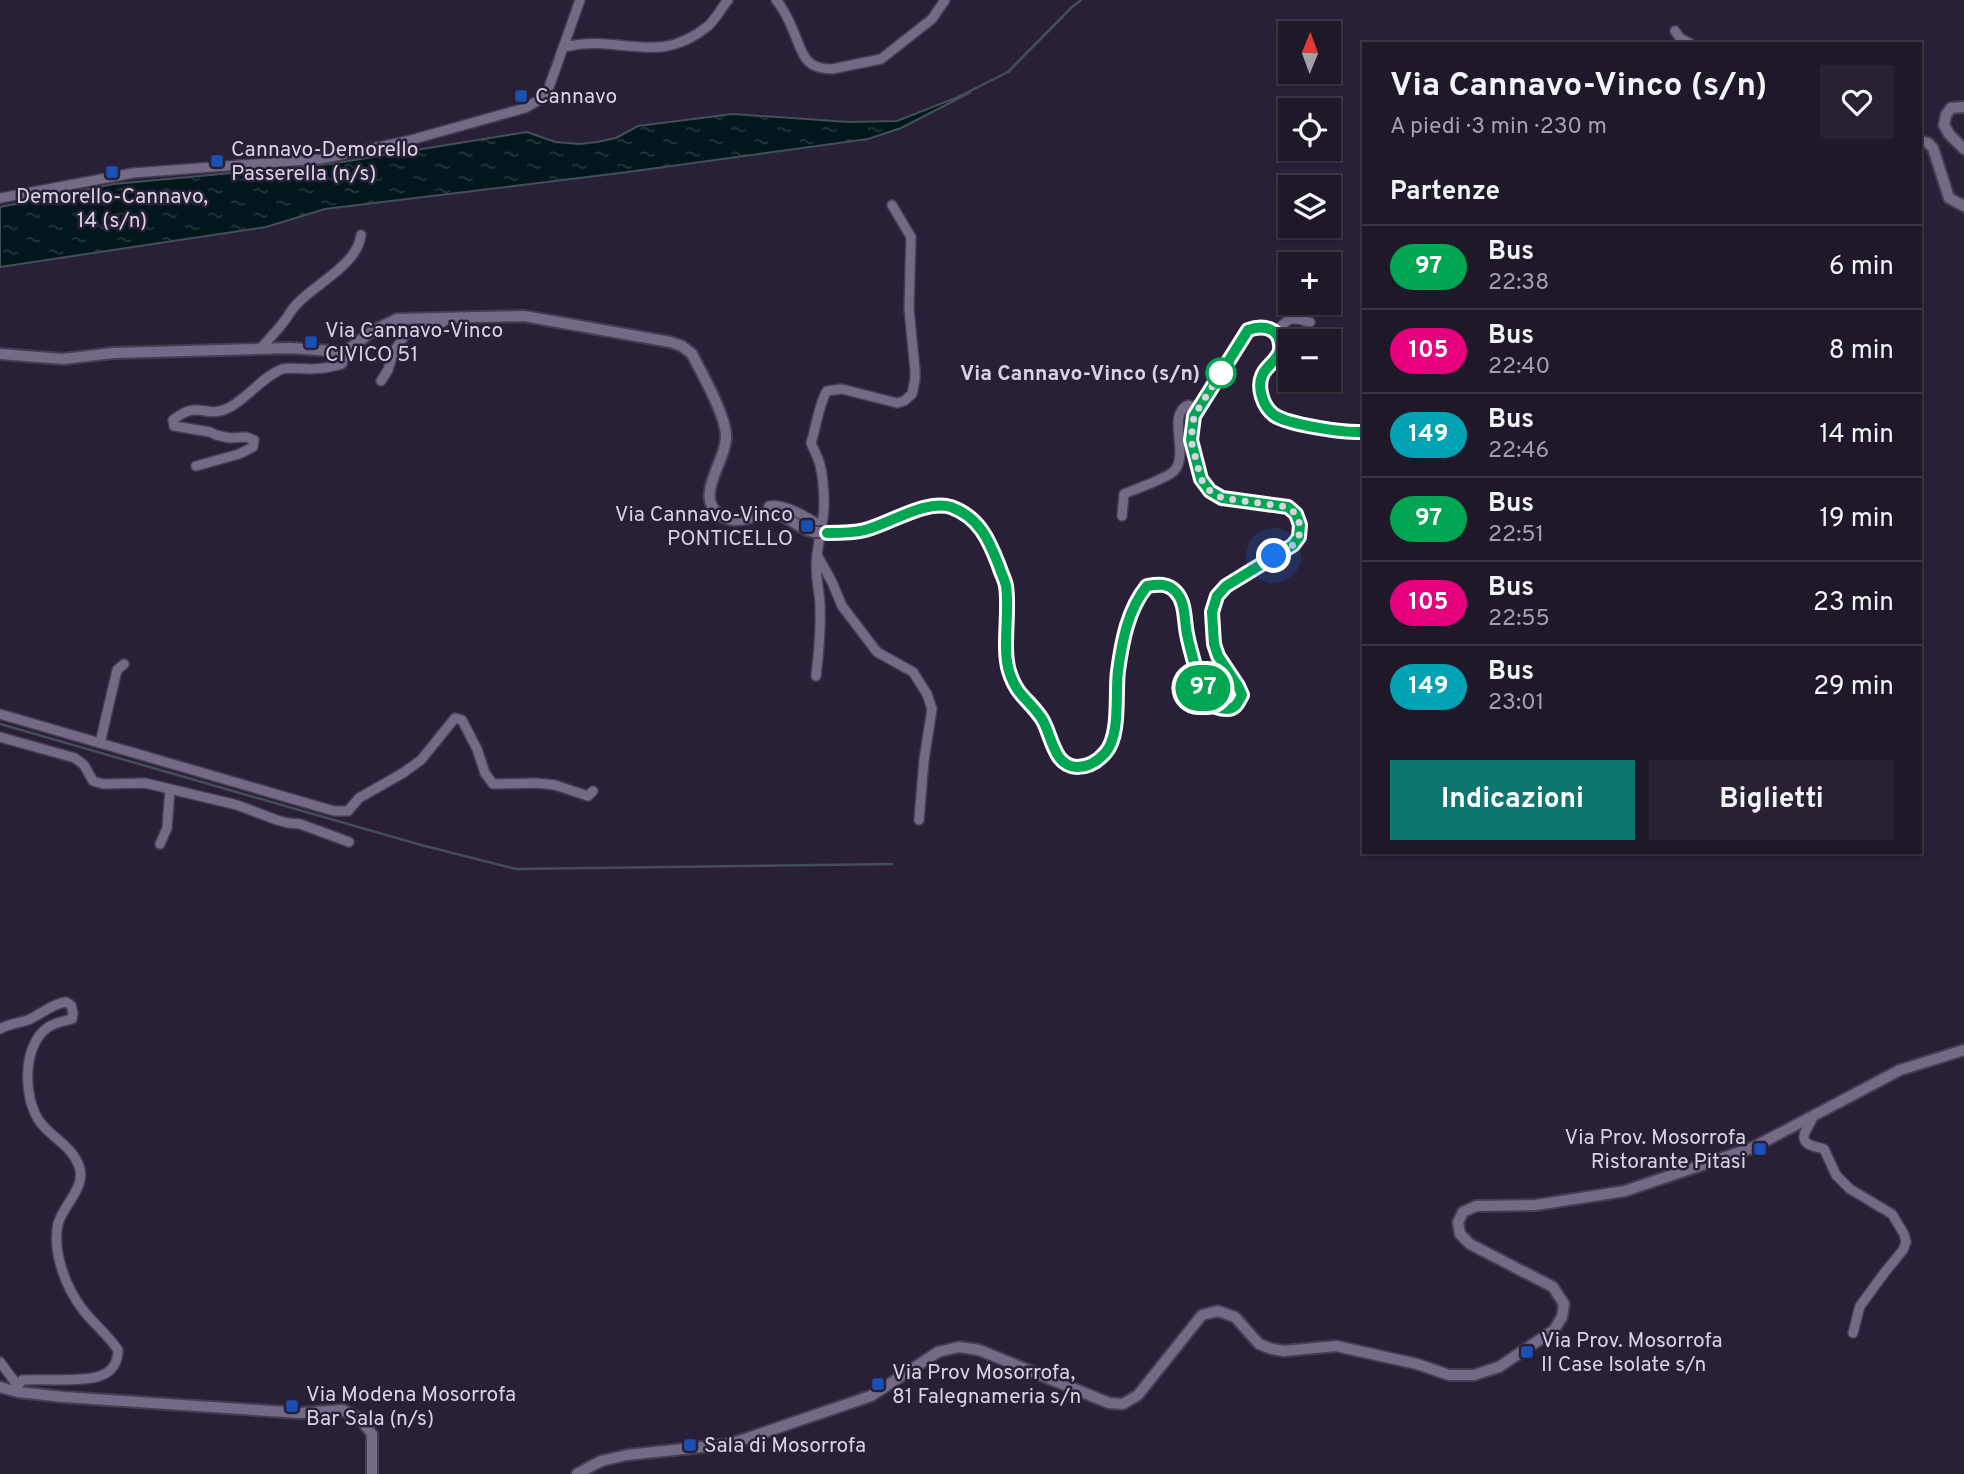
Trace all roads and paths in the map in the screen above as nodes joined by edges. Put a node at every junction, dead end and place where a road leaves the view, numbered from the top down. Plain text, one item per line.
1 (580, 0) edge
2 (728, 0) edge
3 (776, 0) edge
4 (945, 0) edge
5 (1675, 31) dead end
6 (1687, 42) edge
7 (565, 47) junction
8 (1964, 107) edge
9 (1922, 142) edge
10 (1964, 149) edge
11 (0, 198) edge
12 (892, 205) dead end
13 (1964, 206) edge
14 (361, 235) dead end
15 (1305, 315) edge
16 (449, 318) junction
17 (1276, 332) junction
18 (260, 349) junction
19 (345, 352) junction
20 (0, 354) edge
21 (382, 382) dead end
22 (1198, 408) junction
23 (1362, 432) edge
24 (196, 466) dead end
25 (1122, 516) dead end
26 (821, 530) junction
27 (817, 555) junction
28 (124, 664) dead end
29 (816, 676) dead end
30 (0, 713) edge
31 (0, 737) edge
32 (100, 743) junction
33 (170, 789) junction
34 (593, 791) dead end
35 (919, 820) dead end
36 (349, 842) dead end
37 (160, 844) dead end
38 (0, 1029) edge
39 (1964, 1049) edge
40 (1813, 1116) junction
41 (1853, 1333) dead end
42 (0, 1362) edge
43 (0, 1387) edge
44 (16, 1388) junction
45 (372, 1474) edge
46 (576, 1474) edge

1 - 7 street
2 - 7 street
3 - 4 street
5 - 6 street
7 - 11 street
8 - 10 street
9 - 13 street
12 - 26 street
14 - 18 street
15 - 17 street
16 - 19 street
16 - 21 street
16 - 26 street
17 - 22 street
17 - 23 street
18 - 19 street
18 - 20 street
19 - 24 street
22 - 25 street
22 - 26 street
26 - 27 street
27 - 29 street
27 - 35 street
28 - 32 street
30 - 32 street
31 - 33 street
32 - 34 street
33 - 36 street
33 - 37 street
38 - 44 street
39 - 40 street
40 - 41 street
40 - 46 street
42 - 44 street
43 - 44 street
44 - 45 street

